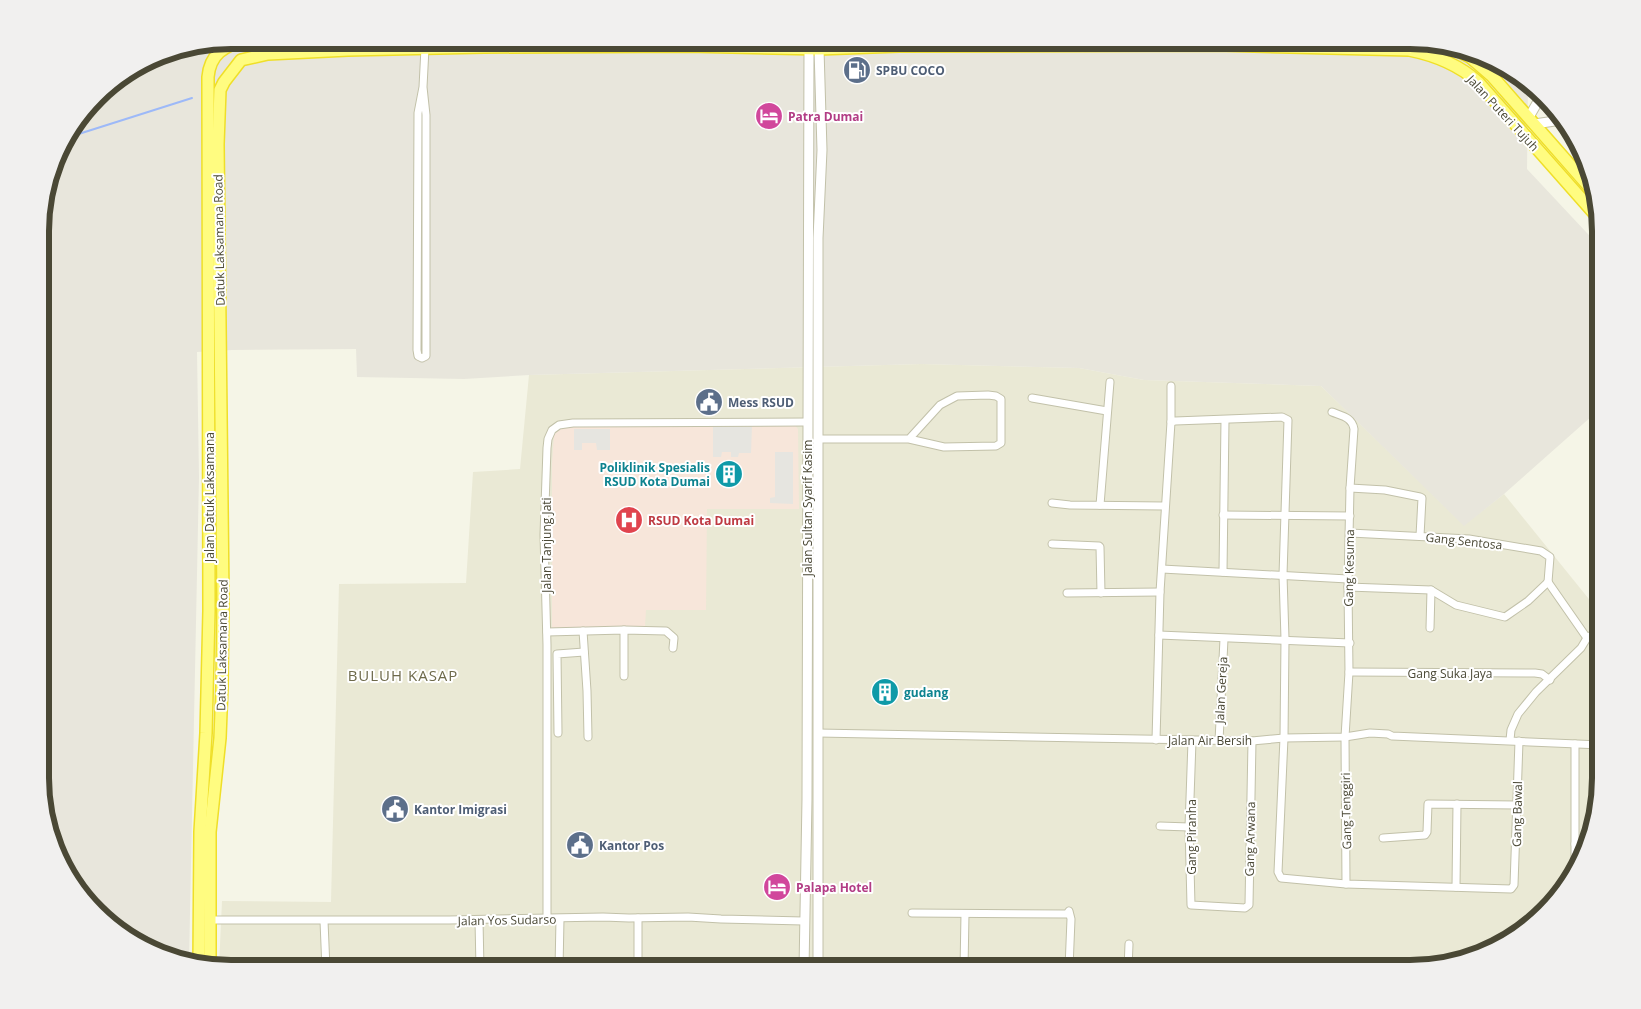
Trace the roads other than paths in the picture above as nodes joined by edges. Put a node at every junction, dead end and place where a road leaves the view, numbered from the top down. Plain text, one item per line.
1 (226, 49) edge
2 (399, 49) edge
3 (425, 49) edge
4 (814, 49) edge
5 (814, 49) edge
6 (1403, 49) edge
7 (241, 60) joint
8 (1475, 61) edge
9 (208, 77) junction
10 (224, 82) junction
11 (423, 87) junction
12 (1539, 102) edge
13 (1532, 121) junction
14 (1556, 121) edge
15 (1557, 123) edge
16 (1542, 134) junction
17 (1586, 183) edge
18 (1591, 210) edge
19 (426, 211) junction
20 (418, 212) junction
21 (807, 237) junction
22 (818, 238) junction
23 (1110, 382) dead end
24 (1171, 386) dead end
25 (1032, 398) dead end
26 (1108, 411) junction
27 (1332, 412) dead end
28 (1225, 420) junction
29 (806, 422) junction
30 (1170, 422) junction
31 (818, 439) junction
32 (910, 440) junction
33 (1350, 488) junction
34 (1052, 504) dead end
35 (1100, 505) junction
36 (1164, 506) junction
37 (1223, 515) junction
38 (1284, 516) junction
39 (1350, 516) junction
40 (1350, 533) junction
41 (1420, 536) junction
42 (1052, 544) dead end
43 (1162, 569) junction
44 (1223, 572) junction
45 (1283, 575) junction
46 (1548, 582) junction
47 (1348, 583) junction
48 (1431, 590) junction
49 (1160, 592) junction
50 (1067, 593) dead end
51 (1101, 593) junction
52 (1430, 628) dead end
53 (624, 630) junction
54 (583, 631) junction
55 (546, 632) junction
56 (1159, 635) junction
57 (1592, 635) edge
58 (1224, 638) junction
59 (1587, 638) junction
60 (1285, 640) junction
61 (1350, 643) junction
62 (673, 648) dead end
63 (584, 652) junction
64 (806, 656) junction
65 (818, 656) junction
66 (1349, 672) junction
67 (624, 676) dead end
68 (1550, 680) junction
69 (558, 733) dead end
70 (818, 733) junction
71 (588, 737) dead end
72 (1345, 737) junction
73 (1284, 738) junction
74 (1156, 740) junction
75 (1192, 740) junction
76 (1510, 740) junction
77 (1219, 741) junction
78 (1252, 741) junction
79 (1519, 741) junction
80 (1575, 744) junction
81 (1592, 745) edge
82 (1457, 804) junction
83 (1516, 805) junction
84 (1160, 826) dead end
85 (1189, 827) junction
86 (205, 832) junction
87 (1383, 838) dead end
88 (1575, 844) junction
89 (1580, 844) edge
90 (1575, 855) edge
91 (1346, 884) junction
92 (1456, 887) junction
93 (1220, 907) joint
94 (912, 913) dead end
95 (965, 914) junction
96 (547, 918) junction
97 (638, 918) junction
98 (560, 919) junction
99 (210, 920) junction
100 (479, 920) junction
101 (324, 921) junction
102 (803, 921) junction
103 (1129, 944) dead end
104 (199, 958) edge
105 (210, 959) edge
106 (326, 960) edge
107 (480, 960) edge
108 (560, 960) edge
109 (638, 960) edge
110 (804, 960) edge
111 (818, 960) edge
112 (964, 960) edge
113 (1069, 960) edge
114 (1128, 960) edge

1 - 9 highway, Jalan Datuk Laksamana
2 - 7 highway, Jalan Puteri Tujuh
3 - 11 street
4 - 21 street, Jalan Sultan Syarif Kasim
5 - 22 street, Jalan Sultan Syarif Kasim
6 - 18 highway, Jalan Puteri Tujuh
7 - 10 highway, Datuk Laksamana Road
8 - 13 highway, Jalan Puteri Tujuh
9 - 10 highway
9 - 86 highway, Jalan Datuk Laksamana
10 - 86 highway, Datuk Laksamana Road
11 - 19 street
11 - 20 street
12 - 13 street
13 - 14 street
13 - 16 highway, Jalan Puteri Tujuh
15 - 16 street
16 - 17 highway, Jalan Puteri Tujuh
19 - 20 street
19 - 20 street
21 - 22 street
21 - 29 street, Jalan Sultan Syarif Kasim
22 - 31 street, Jalan Sultan Syarif Kasim
23 - 26 street
24 - 30 street
25 - 26 street
26 - 35 street
27 - 33 street, Gang Kesuma
28 - 30 street
28 - 37 street
28 - 38 street
29 - 55 street, Jalan Tanjung Jati
29 - 64 street, Jalan Sultan Syarif Kasim
30 - 36 street
31 - 32 street
31 - 65 street, Jalan Sultan Syarif Kasim
32 - 32 street
33 - 39 street, Gang Kesuma
33 - 41 street
34 - 35 street
35 - 36 street
36 - 43 street
37 - 38 street
37 - 44 street
38 - 39 street
38 - 45 street
39 - 40 street, Gang Kesuma
40 - 41 street, Gang Sentosa
40 - 47 street, Gang Kesuma
41 - 46 street, Gang Sentosa
42 - 51 street
43 - 44 street
43 - 49 street
44 - 45 street
45 - 47 street
45 - 60 street
46 - 48 street
46 - 59 street
47 - 48 street
47 - 61 street, Gang Kesuma
48 - 52 street
49 - 51 street
49 - 56 street
50 - 51 street
53 - 54 street
53 - 62 street
53 - 67 street
54 - 55 street
54 - 63 street
55 - 96 street, Jalan Tanjung Jati
56 - 58 street
56 - 74 street
57 - 59 street
58 - 60 street
58 - 77 street, Jalan Gereja
59 - 68 street
60 - 61 street
60 - 73 street
61 - 66 street, Gang Kesuma
63 - 69 street
63 - 71 street
64 - 65 street
64 - 102 street, Jalan Sultan Syarif Kasim
65 - 70 street, Jalan Sultan Syarif Kasim
66 - 68 street, Gang Suka Jaya
66 - 72 street, Gang Kesuma
68 - 76 street
70 - 74 street, Jalan Air Bersih
70 - 111 street, Jalan Sultan Syarif Kasim
72 - 73 street, Jalan Air Bersih
72 - 76 street, Jalan Air Bersih
72 - 91 street, Gang Tenggiri
73 - 78 street, Jalan Air Bersih
73 - 91 street
74 - 75 street, Jalan Air Bersih
75 - 77 street, Jalan Air Bersih
75 - 85 street, Gang Piranha
76 - 79 street, Jalan Air Bersih
77 - 78 street, Jalan Air Bersih
78 - 93 street, Gang Arwana
79 - 80 street, Jalan Air Bersih
79 - 83 street, Gang Bawal
80 - 81 street, Jalan Air Bersih
80 - 88 street
82 - 83 street
82 - 87 street
82 - 92 street
83 - 92 street, Gang Bawal
84 - 85 street
85 - 93 street, Gang Piranha
86 - 99 highway, Datuk Laksamana Road
86 - 104 highway, Jalan Datuk Laksamana
88 - 89 street
88 - 90 street
91 - 92 street
94 - 95 street
95 - 112 street
95 - 113 street
96 - 98 street, Jalan Yos Sudarso
96 - 100 street, Jalan Yos Sudarso
97 - 98 street, Jalan Yos Sudarso
97 - 102 street, Jalan Yos Sudarso
97 - 109 street
98 - 108 street
99 - 101 street, Jalan Yos Sudarso
99 - 105 highway, Datuk Laksamana Road
100 - 101 street, Jalan Yos Sudarso
100 - 107 street
101 - 106 street
102 - 110 street, Jalan Sultan Syarif Kasim
103 - 114 street

